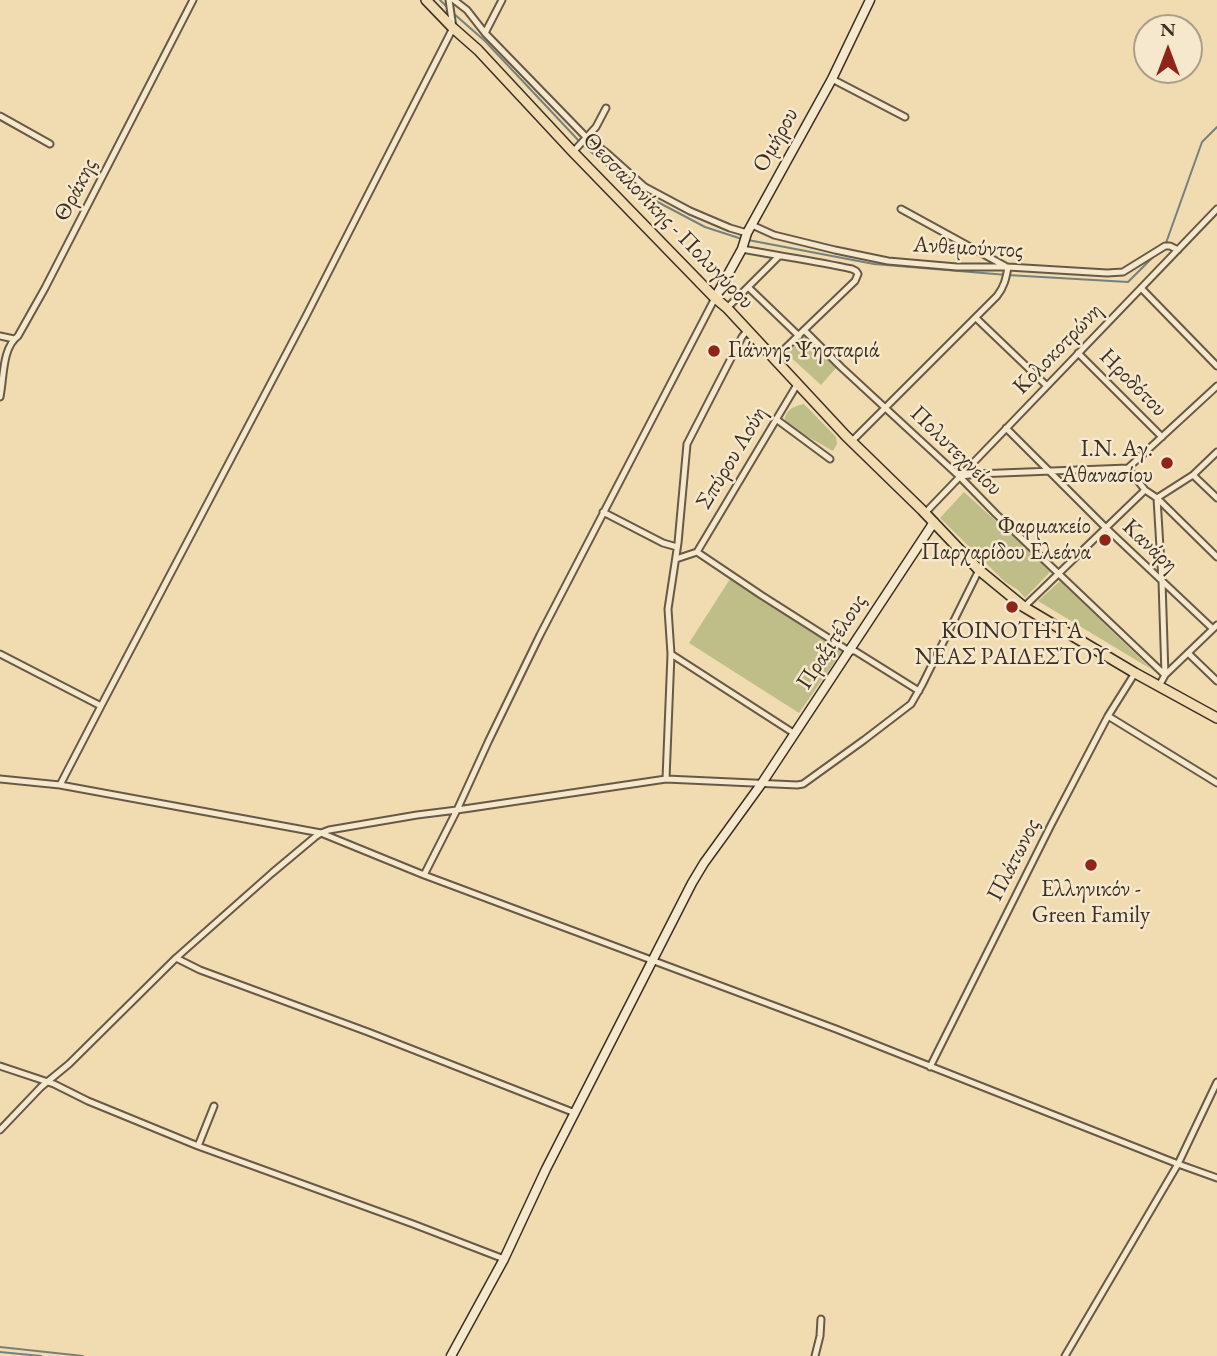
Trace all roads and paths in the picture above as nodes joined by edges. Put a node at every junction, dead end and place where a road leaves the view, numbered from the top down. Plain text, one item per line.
1 (193, 0) edge
2 (426, 0) edge
3 (451, 0) edge
4 (502, 0) edge
5 (870, 0) edge
6 (453, 28) junction
7 (485, 33) junction
8 (832, 79) junction
9 (606, 108) dead end
10 (0, 116) edge
11 (905, 117) dead end
12 (587, 138) junction
13 (50, 144) dead end
14 (573, 152) junction
15 (901, 209) dead end
16 (1217, 209) edge
17 (1210, 216) junction
18 (1217, 223) edge
19 (750, 229) junction
20 (742, 249) junction
21 (1178, 250) junction
22 (779, 256) junction
23 (1008, 267) junction
24 (748, 287) junction
25 (1141, 288) junction
26 (715, 298) junction
27 (727, 308) junction
28 (976, 318) junction
29 (804, 330) junction
30 (747, 331) junction
31 (0, 336) edge
32 (799, 336) junction
33 (13, 339) junction
34 (1078, 353) junction
35 (774, 359) junction
36 (1217, 366) edge
37 (797, 383) junction
38 (1046, 386) junction
39 (1217, 386) edge
40 (0, 397) edge
41 (886, 407) junction
42 (776, 419) junction
43 (1006, 428) junction
44 (1163, 438) junction
45 (851, 442) junction
46 (1217, 452) edge
47 (830, 459) dead end
48 (1128, 468) junction
49 (1049, 471) junction
50 (1193, 475) junction
51 (960, 477) junction
52 (1145, 491) junction
53 (1157, 498) junction
54 (1217, 498) edge
55 (603, 512) junction
56 (925, 513) junction
57 (934, 522) junction
58 (1105, 527) junction
59 (677, 547) junction
60 (697, 552) junction
61 (1217, 557) edge
62 (676, 559) junction
63 (979, 570) junction
64 (1059, 573) junction
65 (1162, 581) junction
66 (1024, 607) junction
67 (1215, 627) edge
68 (849, 651) junction
69 (0, 654) edge
70 (671, 654) junction
71 (1189, 654) junction
72 (1135, 673) junction
73 (1165, 675) junction
74 (1217, 681) edge
75 (1159, 686) junction
76 (919, 691) junction
77 (101, 706) junction
78 (1108, 716) junction
79 (1217, 718) edge
80 (795, 734) junction
81 (0, 779) edge
82 (666, 779) junction
83 (762, 783) junction
84 (1217, 783) edge
85 (60, 785) junction
86 (457, 810) junction
87 (321, 833) junction
88 (424, 875) junction
89 (176, 958) junction
90 (651, 960) junction
91 (0, 1066) edge
92 (930, 1067) junction
93 (48, 1082) junction
94 (1217, 1082) edge
95 (214, 1106) dead end
96 (575, 1113) junction
97 (0, 1130) edge
98 (198, 1146) junction
99 (1178, 1164) junction
100 (1217, 1178) edge
101 (504, 1259) junction
102 (821, 1319) dead end
103 (451, 1356) edge
104 (814, 1356) edge
105 (1065, 1356) edge

1 - 33 street, Θράκης
2 - 6 main road, Θεσσαλονίκης - Πολυγύρου
3 - 6 street
3 - 7 street, Ανθεμούντος
4 - 7 street
5 - 8 street, Ομήρου
6 - 14 main road, Θεσσαλονίκης - Πολυγύρου
6 - 77 street
7 - 12 street, Ανθεμούντος
8 - 11 street
8 - 19 street, Ομήρου
9 - 12 street
10 - 13 street
12 - 14 street
12 - 19 street, Ανθεμούντος
14 - 26 main road, Θεσσαλονίκης - Πολυγύρου
15 - 23 street
16 - 17 street, Κολοκοτρώνη
17 - 18 street
17 - 21 street, Κολοκοτρώνη
19 - 20 street, Ομήρου
19 - 23 street, Ανθεμούντος
20 - 22 street
20 - 26 street, Ομήρου
21 - 23 street, Ανθεμούντος
21 - 25 street, Κολοκοτρώνη
22 - 24 street
22 - 29 street
23 - 28 street
24 - 27 street
24 - 32 street
25 - 34 street, Κολοκοτρώνη
25 - 36 street
26 - 27 main road, Θεσσαλονίκης - Πολυγύρου
26 - 55 street
27 - 30 main road, Θεσσαλονίκης - Πολυγύρου
28 - 38 street
28 - 41 street
29 - 32 street
29 - 41 street, Πολυτεχνείου
30 - 35 main road, Θεσσαλονίκης - Πολυγύρου
30 - 59 street
31 - 33 street
32 - 35 street
33 - 40 street, Θράκης
34 - 38 street, Κολοκοτρώνη
34 - 44 street, Ηροδότου
35 - 37 main road, Θεσσαλονίκης - Πολυγύρου
37 - 42 street, Σπύρου Λούη
37 - 45 main road, Θεσσαλονίκης - Πολυγύρου
38 - 43 street, Κολοκοτρώνη
39 - 44 street
41 - 45 street
41 - 51 street, Πολυτεχνείου
42 - 47 street
42 - 60 street, Σπύρου Λούη
43 - 49 street, Κανάρη
43 - 51 street, Κολοκοτρώνη
44 - 48 street
45 - 56 main road, Θεσσαλονίκης - Πολυγύρου
46 - 50 street
48 - 49 street
48 - 52 street
49 - 51 street
49 - 58 street, Κανάρη
50 - 53 street
50 - 54 street
51 - 56 street, Κολοκοτρώνη
51 - 64 street, Πολυτεχνείου
52 - 53 street
52 - 58 street
53 - 61 street
53 - 65 street
55 - 59 street
55 - 86 street
56 - 57 main road, Θεσσαλονίκης - Πολυγύρου
57 - 63 main road, Θεσσαλονίκης - Πολυγύρου
57 - 68 street, Πραξιτέλους
58 - 64 street
58 - 65 street, Κανάρη
59 - 62 street
60 - 62 street
60 - 68 street
62 - 70 street
63 - 66 main road, Θεσσαλονίκης - Πολυγύρου
63 - 76 street
64 - 66 street
64 - 73 street, Πολυτεχνείου
65 - 67 street, Κανάρη
65 - 73 street
66 - 72 main road, Θεσσαλονίκης - Πολυγύρου
67 - 71 street
68 - 76 street
68 - 80 street, Πραξιτέλους
69 - 77 street
70 - 80 street
70 - 82 street
71 - 73 street
71 - 74 street
72 - 75 main road, Θεσσαλονίκης - Πολυγύρου
72 - 78 street, Πλάτωνος
73 - 75 street
75 - 79 main road, Θεσσαλονίκης - Πολυγύρου
76 - 83 street
77 - 85 street
78 - 84 street
78 - 92 street, Πλάτωνος
80 - 83 street, Πραξιτέλους
81 - 85 street
82 - 83 street
82 - 86 street
83 - 90 street, Πραξιτέλους
85 - 87 street
86 - 87 street
86 - 88 street
87 - 88 street
87 - 89 street
88 - 90 street
89 - 93 street
89 - 96 street
90 - 92 street
90 - 96 street, Πραξιτέλους
91 - 93 street
92 - 99 street
93 - 97 street
93 - 98 street
94 - 99 street
95 - 98 street
96 - 101 street, Πραξιτέλους
98 - 101 street
99 - 100 street
99 - 105 street
101 - 103 street, Πραξιτέλους
102 - 104 street

